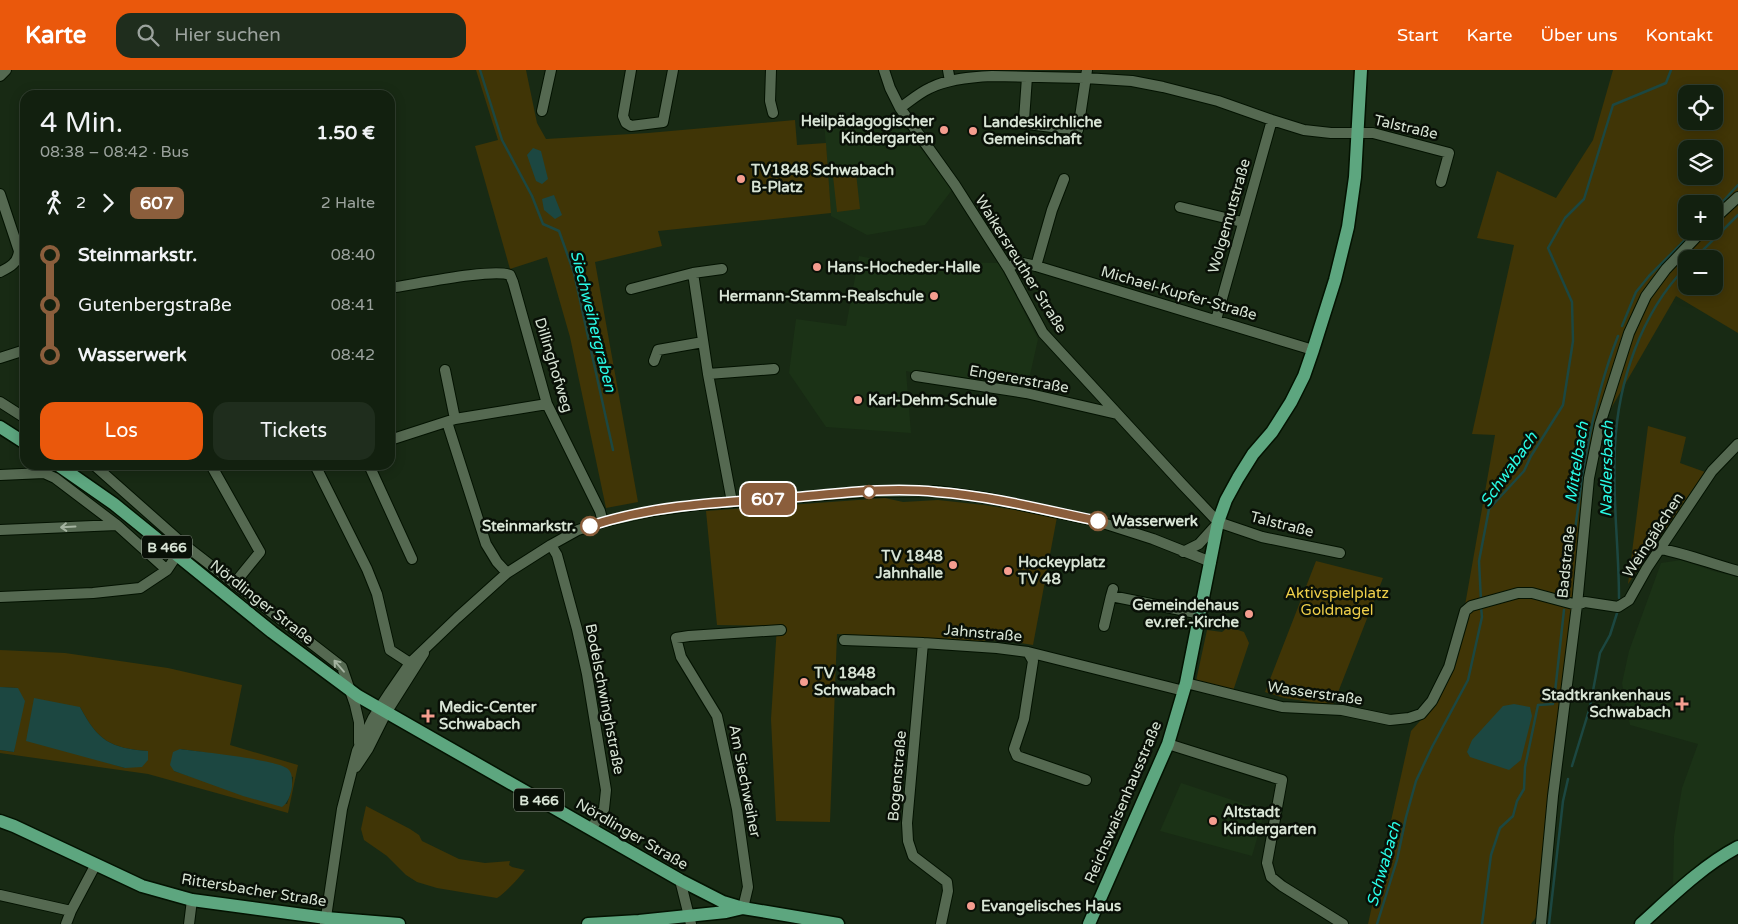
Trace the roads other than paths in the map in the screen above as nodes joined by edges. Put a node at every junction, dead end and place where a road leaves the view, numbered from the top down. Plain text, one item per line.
1 (6, 70) edge
2 (551, 70) edge
3 (631, 70) edge
4 (672, 70) edge
5 (771, 70) edge
6 (884, 70) edge
7 (948, 70) edge
8 (1361, 70) edge
9 (1086, 74) edge
10 (0, 76) edge
11 (1027, 77) junction
12 (950, 81) junction
13 (900, 108) junction
14 (542, 111) dead end
15 (773, 113) dead end
16 (1272, 120) junction
17 (1357, 133) junction
18 (1064, 179) dead end
19 (1441, 182) dead end
20 (0, 194) edge
21 (1738, 196) edge
22 (1180, 207) dead end
23 (1723, 211) edge
24 (1242, 222) junction
25 (1694, 240) edge
26 (1036, 266) junction
27 (1008, 268) junction
28 (722, 270) dead end
29 (0, 272) edge
30 (693, 273) junction
31 (395, 287) edge
32 (631, 289) dead end
33 (1216, 320) junction
34 (703, 342) junction
35 (1313, 350) junction
36 (20, 352) edge
37 (0, 358) edge
38 (654, 361) dead end
39 (445, 370) dead end
40 (774, 370) dead end
41 (708, 374) junction
42 (916, 376) dead end
43 (0, 402) edge
44 (547, 404) junction
45 (1116, 414) junction
46 (20, 415) edge
47 (451, 420) junction
48 (0, 426) edge
49 (395, 438) edge
50 (20, 440) edge
51 (1738, 444) edge
52 (65, 470) edge
53 (100, 470) edge
54 (214, 470) edge
55 (321, 470) edge
56 (371, 470) edge
57 (0, 475) edge
58 (732, 502) junction
59 (603, 522) junction
60 (1218, 523) junction
61 (116, 524) junction
62 (0, 530) edge
63 (551, 545) junction
64 (1661, 548) junction
65 (1183, 552) junction
66 (1340, 553) dead end
67 (177, 555) junction
68 (412, 559) dead end
69 (1211, 562) junction
70 (167, 570) junction
71 (1738, 571) edge
72 (508, 573) junction
73 (234, 584) junction
74 (0, 597) edge
75 (1577, 605) junction
76 (1201, 614) junction
77 (1104, 626) dead end
78 (781, 630) dead end
79 (844, 640) dead end
80 (923, 642) junction
81 (427, 648) junction
82 (1028, 652) junction
83 (410, 663) junction
84 (1185, 687) junction
85 (352, 692) junction
86 (383, 711) junction
87 (1168, 744) junction
88 (357, 751) junction
89 (351, 775) junction
90 (1086, 780) dead end
91 (0, 821) edge
92 (591, 829) junction
93 (1738, 846) edge
94 (96, 864) junction
95 (680, 880) junction
96 (0, 895) edge
97 (192, 900) junction
98 (743, 908) junction
99 (71, 911) junction
100 (690, 920) edge
101 (325, 921) edge
102 (66, 924) edge
103 (189, 924) edge
104 (399, 924) edge
105 (588, 924) edge
106 (834, 924) edge
107 (941, 924) edge
108 (1089, 924) edge
109 (1343, 924) edge
110 (1541, 924) edge
111 (1641, 924) edge

1 - 10 street
2 - 14 street
3 - 4 street
5 - 15 street
6 - 13 street, Waikersreuther Straße
7 - 12 street
8 - 17 main road, Reichswaisenhausstraße
9 - 11 street
9 - 11 street
9 - 16 street
11 - 12 street
12 - 13 street
13 - 27 street, Waikersreuther Straße
16 - 17 street
16 - 24 street, Wolgemutstraße
17 - 19 street, Talstraße
17 - 35 main road, Reichswaisenhausstraße
18 - 26 street
20 - 29 street
21 - 23 street
22 - 24 street
24 - 33 street, Wolgemutstraße
25 - 75 street, Badstraße
26 - 27 street, Michael-Kupfer-Straße
26 - 33 street, Michael-Kupfer-Straße
27 - 45 street, Waikersreuther Straße
28 - 30 street
30 - 32 street
30 - 34 street
31 - 44 street, Dillinghofweg
33 - 35 street, Michael-Kupfer-Straße
34 - 38 street
34 - 41 street
35 - 60 main road, Reichswaisenhausstraße
36 - 37 street
39 - 47 street
40 - 41 street
41 - 58 street
42 - 45 street, Engererstraße
43 - 46 street
44 - 47 street
44 - 59 street, Dillinghofweg
45 - 60 street, Waikersreuther Straße
47 - 49 street
47 - 72 street
48 - 50 main road
51 - 64 street, Weingäßchen
52 - 67 main road, Nördlinger Straße / B 466
53 - 73 street, Nördlinger Straße
54 - 73 street
55 - 83 street
56 - 68 street
57 - 61 street
58 - 59 street
58 - 65 street
59 - 63 street
60 - 65 street
60 - 66 street, Talstraße
60 - 69 main road, Reichswaisenhausstraße
61 -> 62 street
61 - 70 street
63 - 72 street
63 - 92 street, Bodelschwinghstraße
64 - 71 street
64 - 75 street, Weingäßchen
65 - 69 street
67 - 70 street
67 - 85 main road, Nördlinger Straße / B 466
69 - 76 main road, Reichswaisenhausstraße
70 - 74 street
72 - 81 street
85 -> 73 street, Nördlinger Straße
75 - 84 street, Wasserstraße
75 - 110 street, Badstraße
76 - 77 street
76 - 84 main road, Reichswaisenhausstraße
78 - 98 street, Am Siechweiher
79 - 80 street, Jahnstraße
80 - 82 street, Jahnstraße
80 - 107 street, Bogenstraße
81 - 83 street
81 - 86 street
82 - 84 street
82 - 90 street, Jahnstraße
83 - 86 street
84 - 87 main road, Reichswaisenhausstraße
85 - 86 main road, Nördlinger Straße / B 466
85 - 88 street
86 - 88 street
86 - 89 street
86 - 92 main road, Nördlinger Straße / B 466
87 - 108 main road, Reichswaisenhausstraße
87 - 109 street
88 - 89 street
89 - 101 street
91 - 94 main road, Rittersbacher Straße
92 - 95 main road, Nördlinger Straße / B 466
93 - 111 main road
94 - 97 main road, Rittersbacher Straße
94 - 99 street
95 - 98 main road, Nördlinger Straße / B 466
95 - 100 street
96 - 99 street
97 - 101 main road, Rittersbacher Straße
97 - 103 street
98 - 100 main road
98 - 106 main road, B 466
99 - 102 street
100 - 105 main road
101 - 104 main road, Rittersbacher Straße

